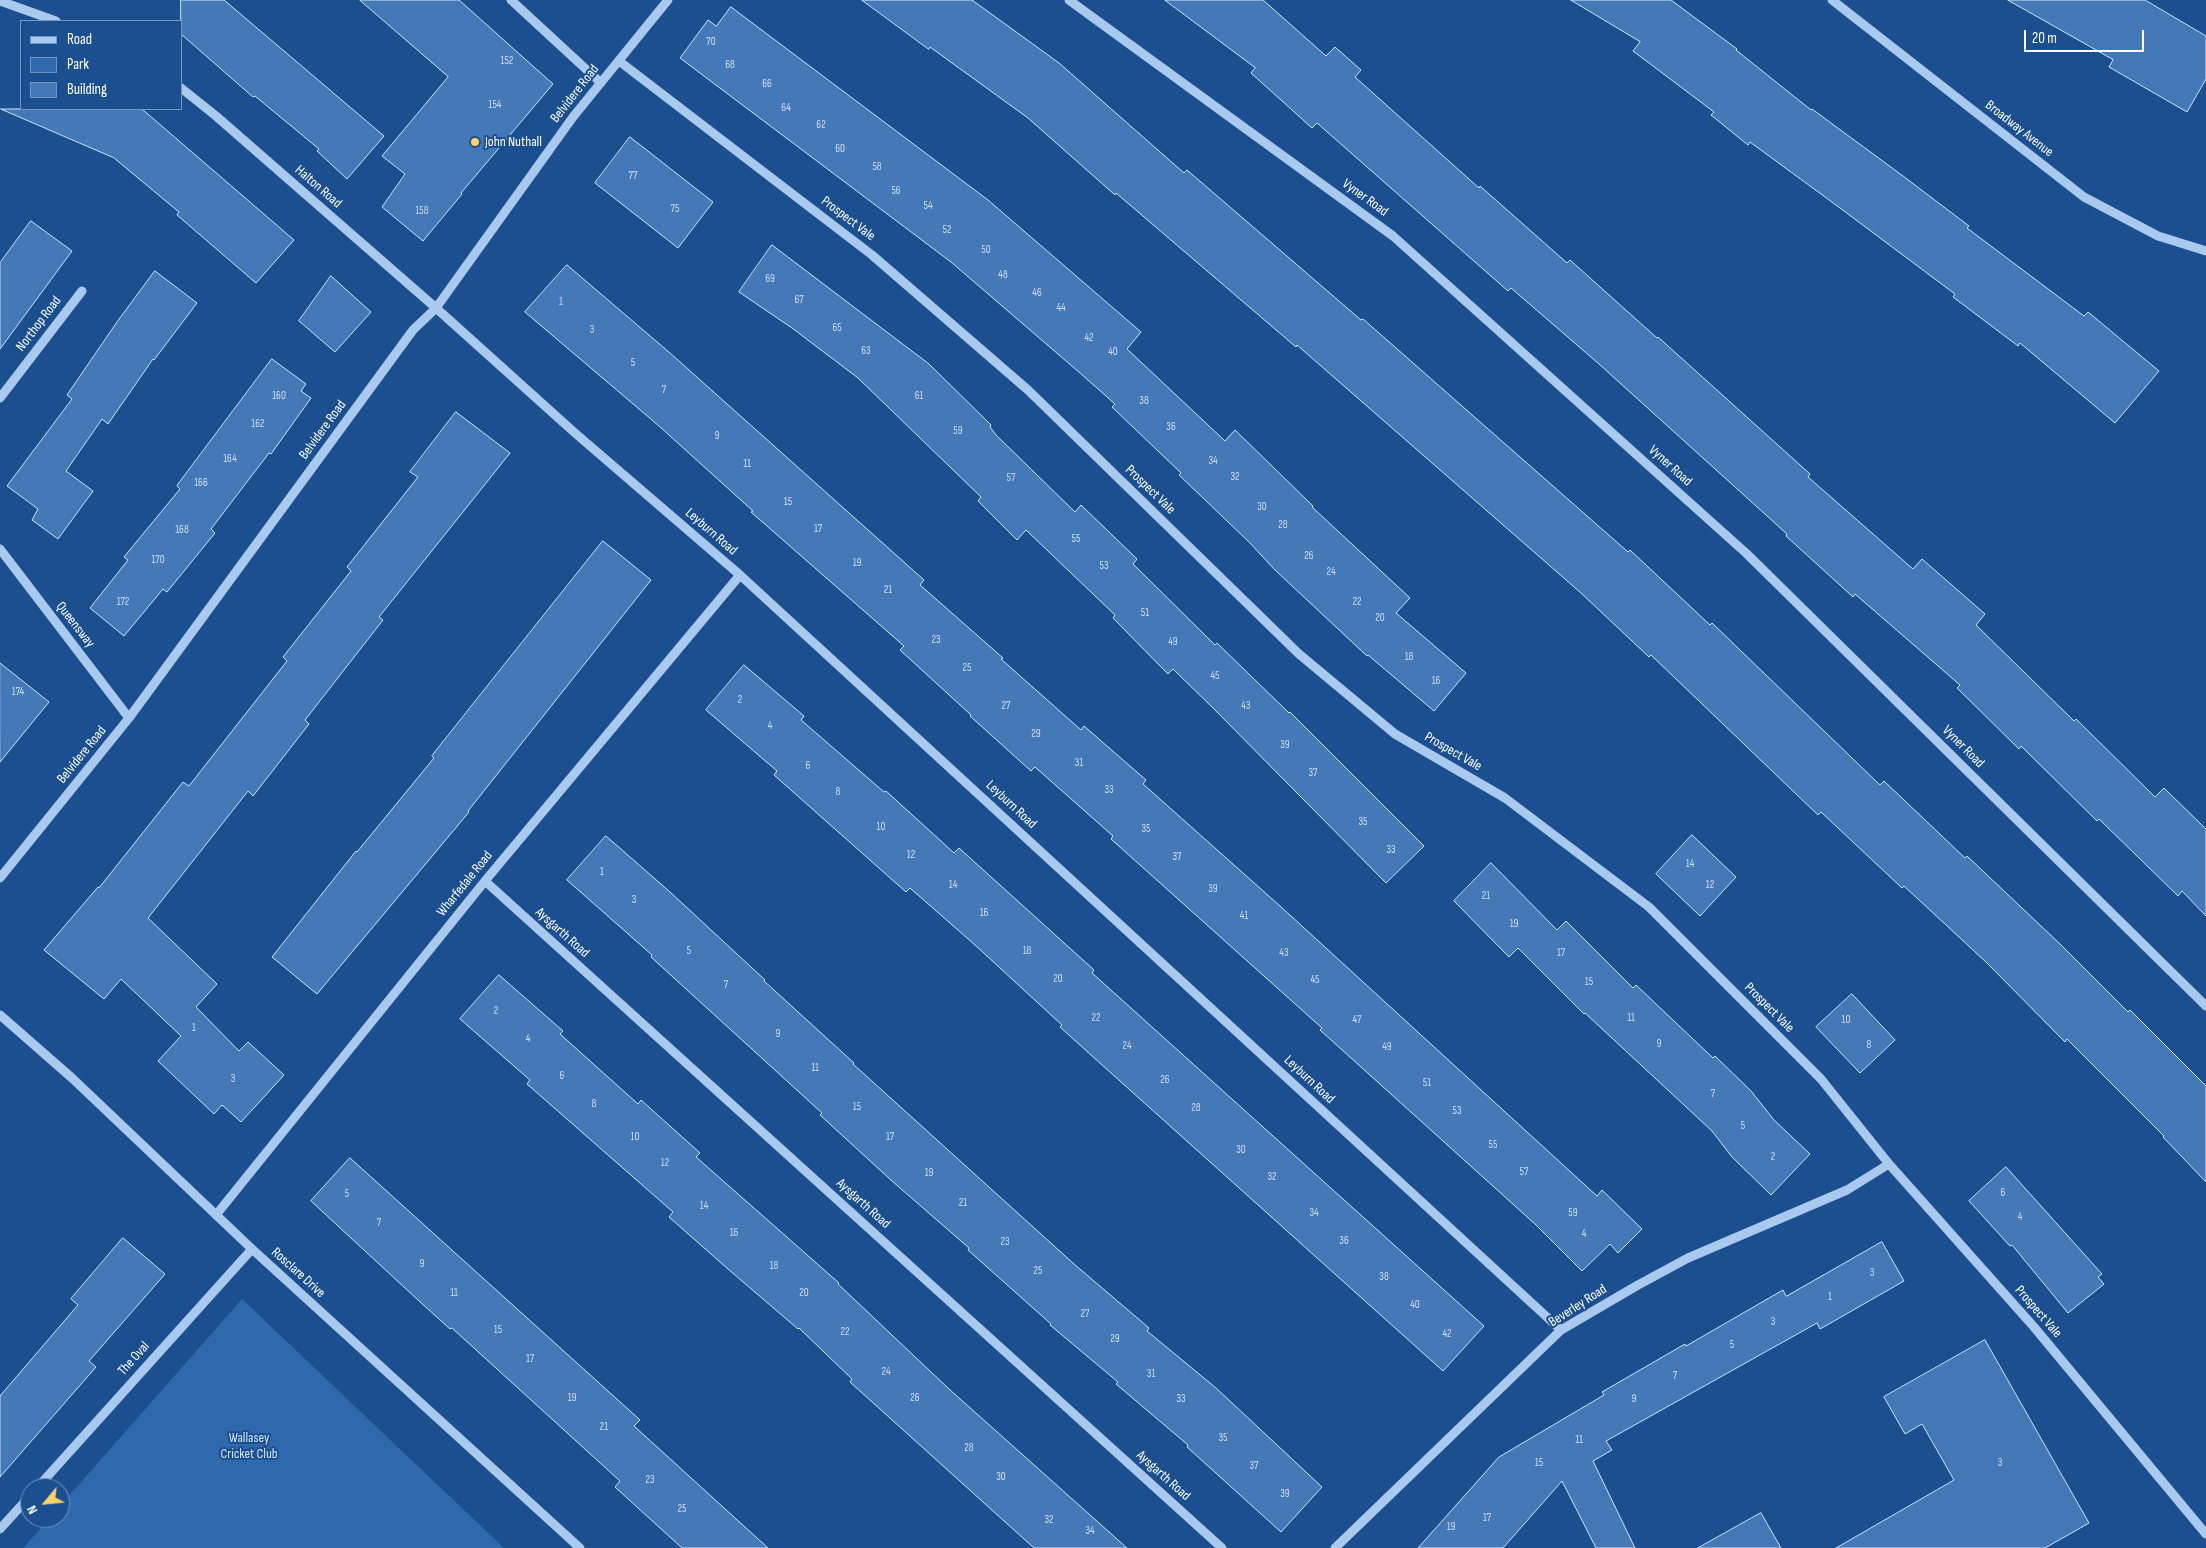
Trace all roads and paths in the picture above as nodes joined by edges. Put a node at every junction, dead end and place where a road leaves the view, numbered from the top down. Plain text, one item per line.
1 (511, 0) edge
2 (668, 0) edge
3 (1069, 0) edge
4 (1832, 0) edge
5 (0, 1) edge
6 (53, 20) edge
7 (619, 61) junction
8 (601, 83) junction
9 (182, 89) edge
10 (2206, 251) edge
11 (82, 290) dead end
12 (436, 308) junction
13 (0, 398) edge
14 (0, 549) edge
15 (740, 575) junction
16 (129, 718) junction
17 (0, 878) edge
18 (485, 881) junction
19 (2206, 1006) edge
20 (0, 1015) edge
21 (1889, 1164) junction
22 (216, 1215) junction
23 (252, 1249) junction
24 (1561, 1330) junction
25 (46, 1478) edge
26 (20, 1507) edge
27 (0, 1529) edge
28 (2206, 1534) edge
29 (580, 1548) edge
30 (1222, 1548) edge
31 (1335, 1548) edge

1 - 8 street
2 - 7 street, Belvidere Road
3 - 19 street, Vyner Road
4 - 10 street, Broadway Avenue
5 - 6 street
7 - 8 street, Belvidere Road
7 - 21 street, Prospect Vale
8 - 12 street, Belvidere Road
9 - 12 street, Halton Road
11 - 13 street, Northop Road
12 - 15 street, Leyburn Road
12 - 16 street, Belvidere Road
14 - 16 street, Queensway
15 - 18 street, Wharfedale Road
15 - 24 street, Leyburn Road
16 - 17 street, Belvidere Road
18 - 22 street, Wharfedale Road
18 - 30 street, Aysgarth Road
20 - 22 street, Rosclare Drive
21 - 24 street, Beverley Road
21 - 28 street, Prospect Vale
22 - 23 street, Rosclare Drive
23 - 25 street, The Oval
23 - 29 street, Rosclare Drive
24 - 31 street, Beverley Road
26 - 27 street

